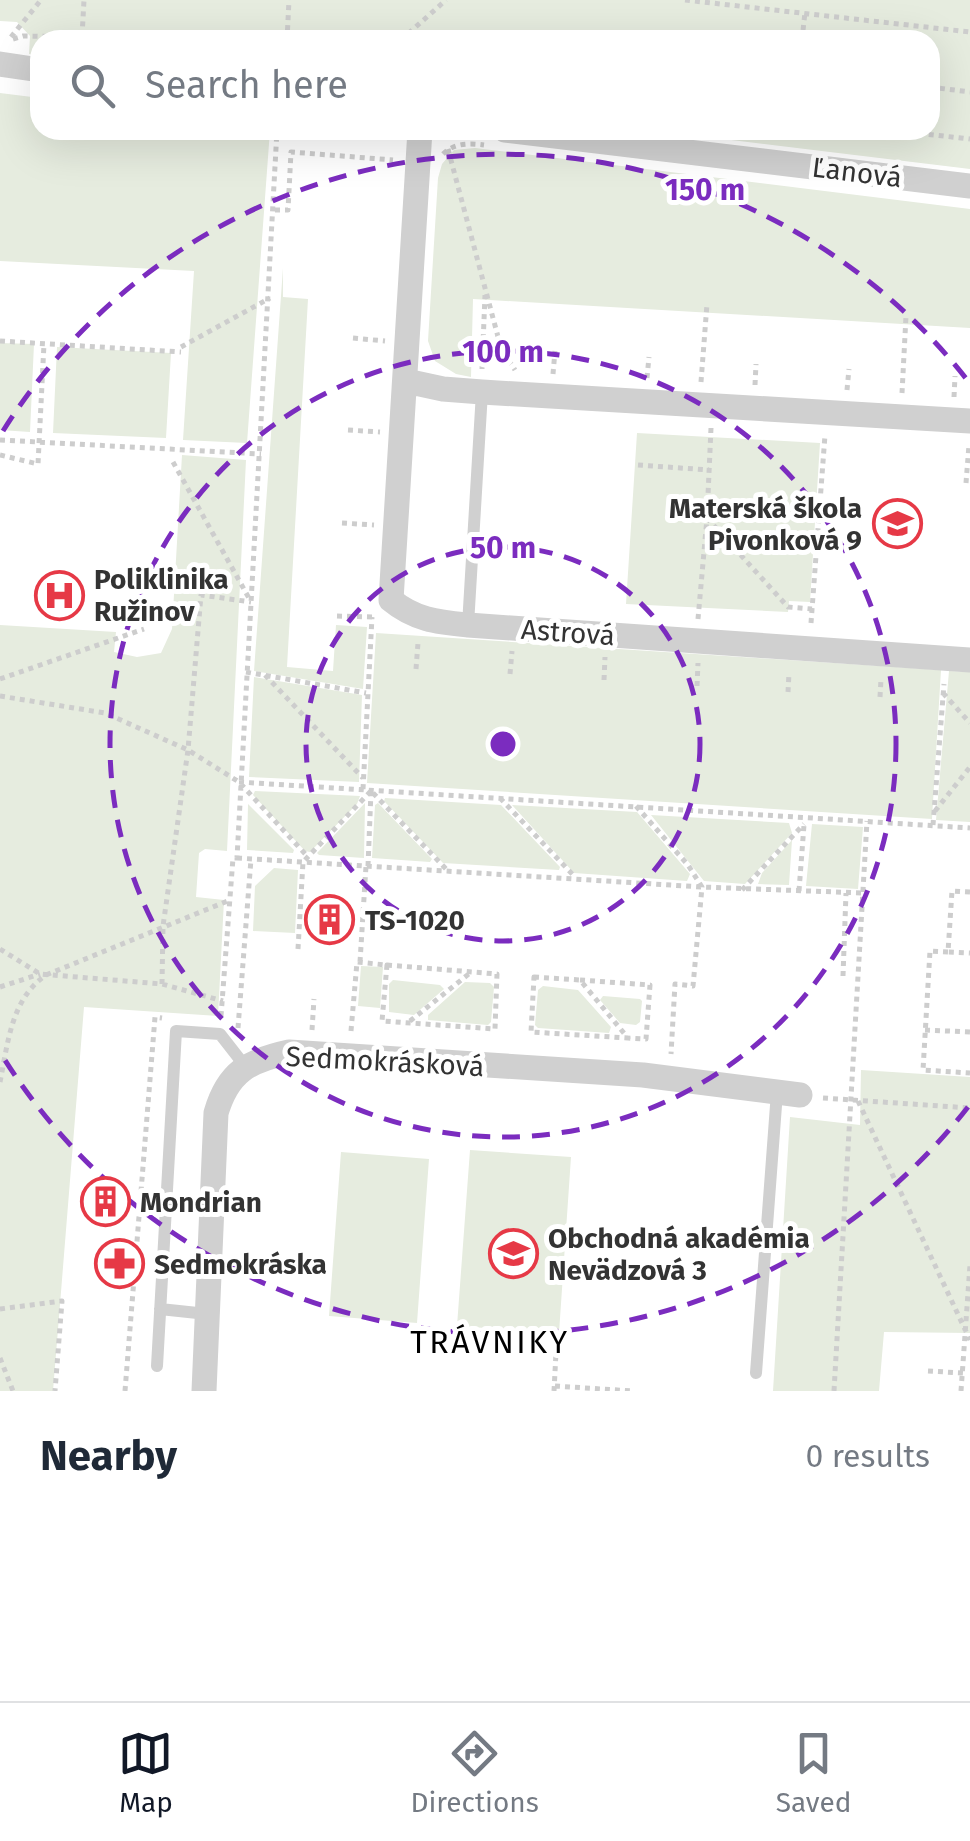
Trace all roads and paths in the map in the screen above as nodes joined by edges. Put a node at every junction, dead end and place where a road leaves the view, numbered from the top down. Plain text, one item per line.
1 (41, 0) edge
2 (84, 0) edge
3 (290, 0) edge
4 (446, 0) edge
5 (685, 0) edge
6 (805, 12) junction
7 (82, 30) edge
8 (288, 30) edge
9 (412, 30) edge
10 (803, 30) edge
11 (970, 32) edge
12 (30, 36) edge
13 (0, 64) edge
14 (30, 68) edge
15 (940, 88) edge
16 (970, 92) edge
17 (940, 136) edge
18 (278, 140) edge
19 (419, 140) edge
20 (485, 140) edge
21 (516, 140) edge
22 (970, 140) edge
23 (448, 149) junction
24 (396, 161) dead end
25 (433, 164) dead end
26 (970, 186) edge
27 (275, 210) junction
28 (272, 265) junction
29 (285, 266) dead end
30 (485, 288) junction
31 (270, 298) junction
32 (706, 304) dead end
33 (906, 316) dead end
34 (353, 338) dead end
35 (0, 341) edge
36 (388, 342) dead end
37 (44, 344) junction
38 (517, 373) dead end
39 (406, 381) junction
40 (482, 387) junction
41 (706, 400) junction
42 (901, 406) dead end
43 (826, 412) junction
44 (970, 421) edge
45 (348, 430) dead end
46 (383, 432) dead end
47 (970, 433) edge
48 (0, 440) edge
49 (39, 442) junction
50 (261, 454) junction
51 (0, 455) edge
52 (173, 462) dead end
53 (638, 464) dead end
54 (709, 470) junction
55 (966, 483) dead end
56 (706, 518) junction
57 (342, 523) dead end
58 (377, 525) dead end
59 (251, 602) junction
60 (812, 609) junction
61 (337, 616) dead end
62 (372, 617) junction
63 (384, 618) dead end
64 (468, 625) junction
65 (144, 628) dead end
66 (419, 635) dead end
67 (697, 641) junction
68 (809, 650) junction
69 (970, 660) edge
70 (416, 669) dead end
71 (246, 672) junction
72 (265, 675) junction
73 (0, 679) edge
74 (944, 680) dead end
75 (368, 693) junction
76 (943, 694) junction
77 (0, 696) edge
78 (970, 723) edge
79 (188, 750) junction
80 (970, 767) edge
81 (364, 778) junction
82 (239, 782) junction
83 (363, 790) junction
84 (371, 791) junction
85 (500, 798) junction
86 (636, 806) junction
87 (935, 810) junction
88 (804, 820) junction
89 (868, 821) junction
90 (934, 826) junction
91 (970, 828) edge
92 (237, 858) junction
93 (252, 859) junction
94 (306, 860) junction
95 (367, 866) junction
96 (448, 872) junction
97 (577, 880) junction
98 (702, 887) junction
99 (742, 890) junction
100 (799, 892) junction
101 (970, 892) edge
102 (846, 893) junction
103 (863, 893) junction
104 (230, 900) junction
105 (164, 926) junction
106 (298, 949) dead end
107 (0, 950) edge
108 (948, 952) junction
109 (970, 954) edge
110 (360, 962) junction
111 (387, 965) junction
112 (470, 972) junction
113 (43, 974) junction
114 (844, 976) dead end
115 (580, 980) junction
116 (162, 984) junction
117 (0, 987) edge
118 (314, 999) dead end
119 (223, 1001) junction
120 (154, 1017) dead end
121 (408, 1023) junction
122 (312, 1030) dead end
123 (925, 1030) junction
124 (970, 1032) edge
125 (220, 1034) junction
126 (351, 1034) dead end
127 (628, 1038) junction
128 (245, 1066) junction
129 (970, 1072) edge
130 (669, 1078) junction
131 (0, 1082) edge
132 (800, 1095) junction
133 (855, 1101) junction
134 (970, 1108) edge
135 (970, 1265) edge
136 (0, 1309) edge
137 (160, 1309) junction
138 (208, 1314) junction
139 (557, 1332) dead end
140 (968, 1337) edge
141 (0, 1358) edge
142 (157, 1366) dead end
143 (928, 1371) dead end
144 (756, 1374) dead end
145 (962, 1374) junction
146 (554, 1388) edge
147 (13, 1391) edge
148 (55, 1391) edge
149 (125, 1391) edge
150 (204, 1391) edge
151 (633, 1391) edge
152 (834, 1391) edge
153 (962, 1391) edge

1 - 12 path
2 - 7 path
3 - 8 path
4 - 9 path
5 - 6 path
6 - 10 path
6 - 11 path
13 - 14 street
15 - 16 path
17 - 22 path
18 - 27 path
19 - 39 street, Astrová
20 - 23 path
21 - 26 street, Ľanová
23 - 25 path
23 - 30 path
24 - 27 path
27 - 28 path
28 - 29 path
28 - 31 path
30 - 38 path
30 - 40 path
31 - 37 path
31 - 50 path
32 - 41 path
33 - 42 path
34 - 36 path
35 - 37 path
37 - 49 path
39 - 40 street
39 - 64 street, Astrová
40 - 41 street
40 - 64 lane
41 - 43 street
41 - 54 path
43 - 44 street
43 - 60 path
45 - 46 path
47 - 55 path
48 - 49 path
49 - 50 path
49 - 51 path
50 - 59 path
52 - 59 path
53 - 54 path
54 - 56 path
56 - 60 path
56 - 67 path
57 - 58 path
59 - 71 path
59 - 79 path
60 - 68 path
61 - 62 path
62 - 63 path
62 - 75 path
64 - 67 street, Astrová
65 - 73 path
66 - 70 path
67 - 68 street, Astrová
68 - 69 street, Astrová
71 - 72 path
71 - 82 path
72 - 75 path
72 - 81 path
74 - 76 path
75 - 81 path
76 - 78 path
76 - 87 path
77 - 79 path
79 - 82 path
79 - 105 path
80 - 87 path
81 - 83 path
82 - 83 path
82 - 92 path
82 - 94 path
83 - 84 path
84 - 85 path
84 - 94 path
84 - 95 path
84 - 96 path
85 - 86 path
85 - 97 path
86 - 88 path
86 - 98 path
87 - 90 path
88 - 89 path
88 - 99 path
88 - 100 path
89 - 90 path
89 - 103 path
90 - 91 path
92 - 93 path
92 - 104 path
93 - 94 path
93 - 125 path
94 - 95 path
94 - 106 path
95 - 96 path
95 - 110 path
96 - 97 path
97 - 98 path
98 - 99 path
98 - 130 path
99 - 100 path
100 - 102 path
101 - 108 path
102 - 103 path
102 - 114 path
103 - 133 path
104 - 105 path
104 - 119 path
105 - 113 path
105 - 116 path
107 - 113 path
108 - 109 path
108 - 123 path
110 - 111 path
110 - 126 path
111 - 112 path
111 - 121 path
112 - 121 path
112 - 121 path
113 - 116 path
113 - 117 path
113 - 131 path
115 - 127 path
115 - 127 path
115 - 127 path
116 - 119 path
118 - 122 path
119 - 125 path
120 - 149 path
123 - 124 path
123 - 129 path
125 - 128 lane
125 - 137 lane
128 - 130 street, Sedmokrásková
128 - 138 street, Sedmokrásková
130 - 132 street, Sedmokrásková
132 - 133 path
132 - 144 lane
133 - 134 path
133 - 140 path
133 - 152 path
135 - 140 path
136 - 148 path
137 - 138 lane
137 - 142 lane
138 - 150 street, Sedmokrásková
139 - 146 path
140 - 145 path
141 - 147 path
143 - 145 path
145 - 153 path
146 - 151 path

